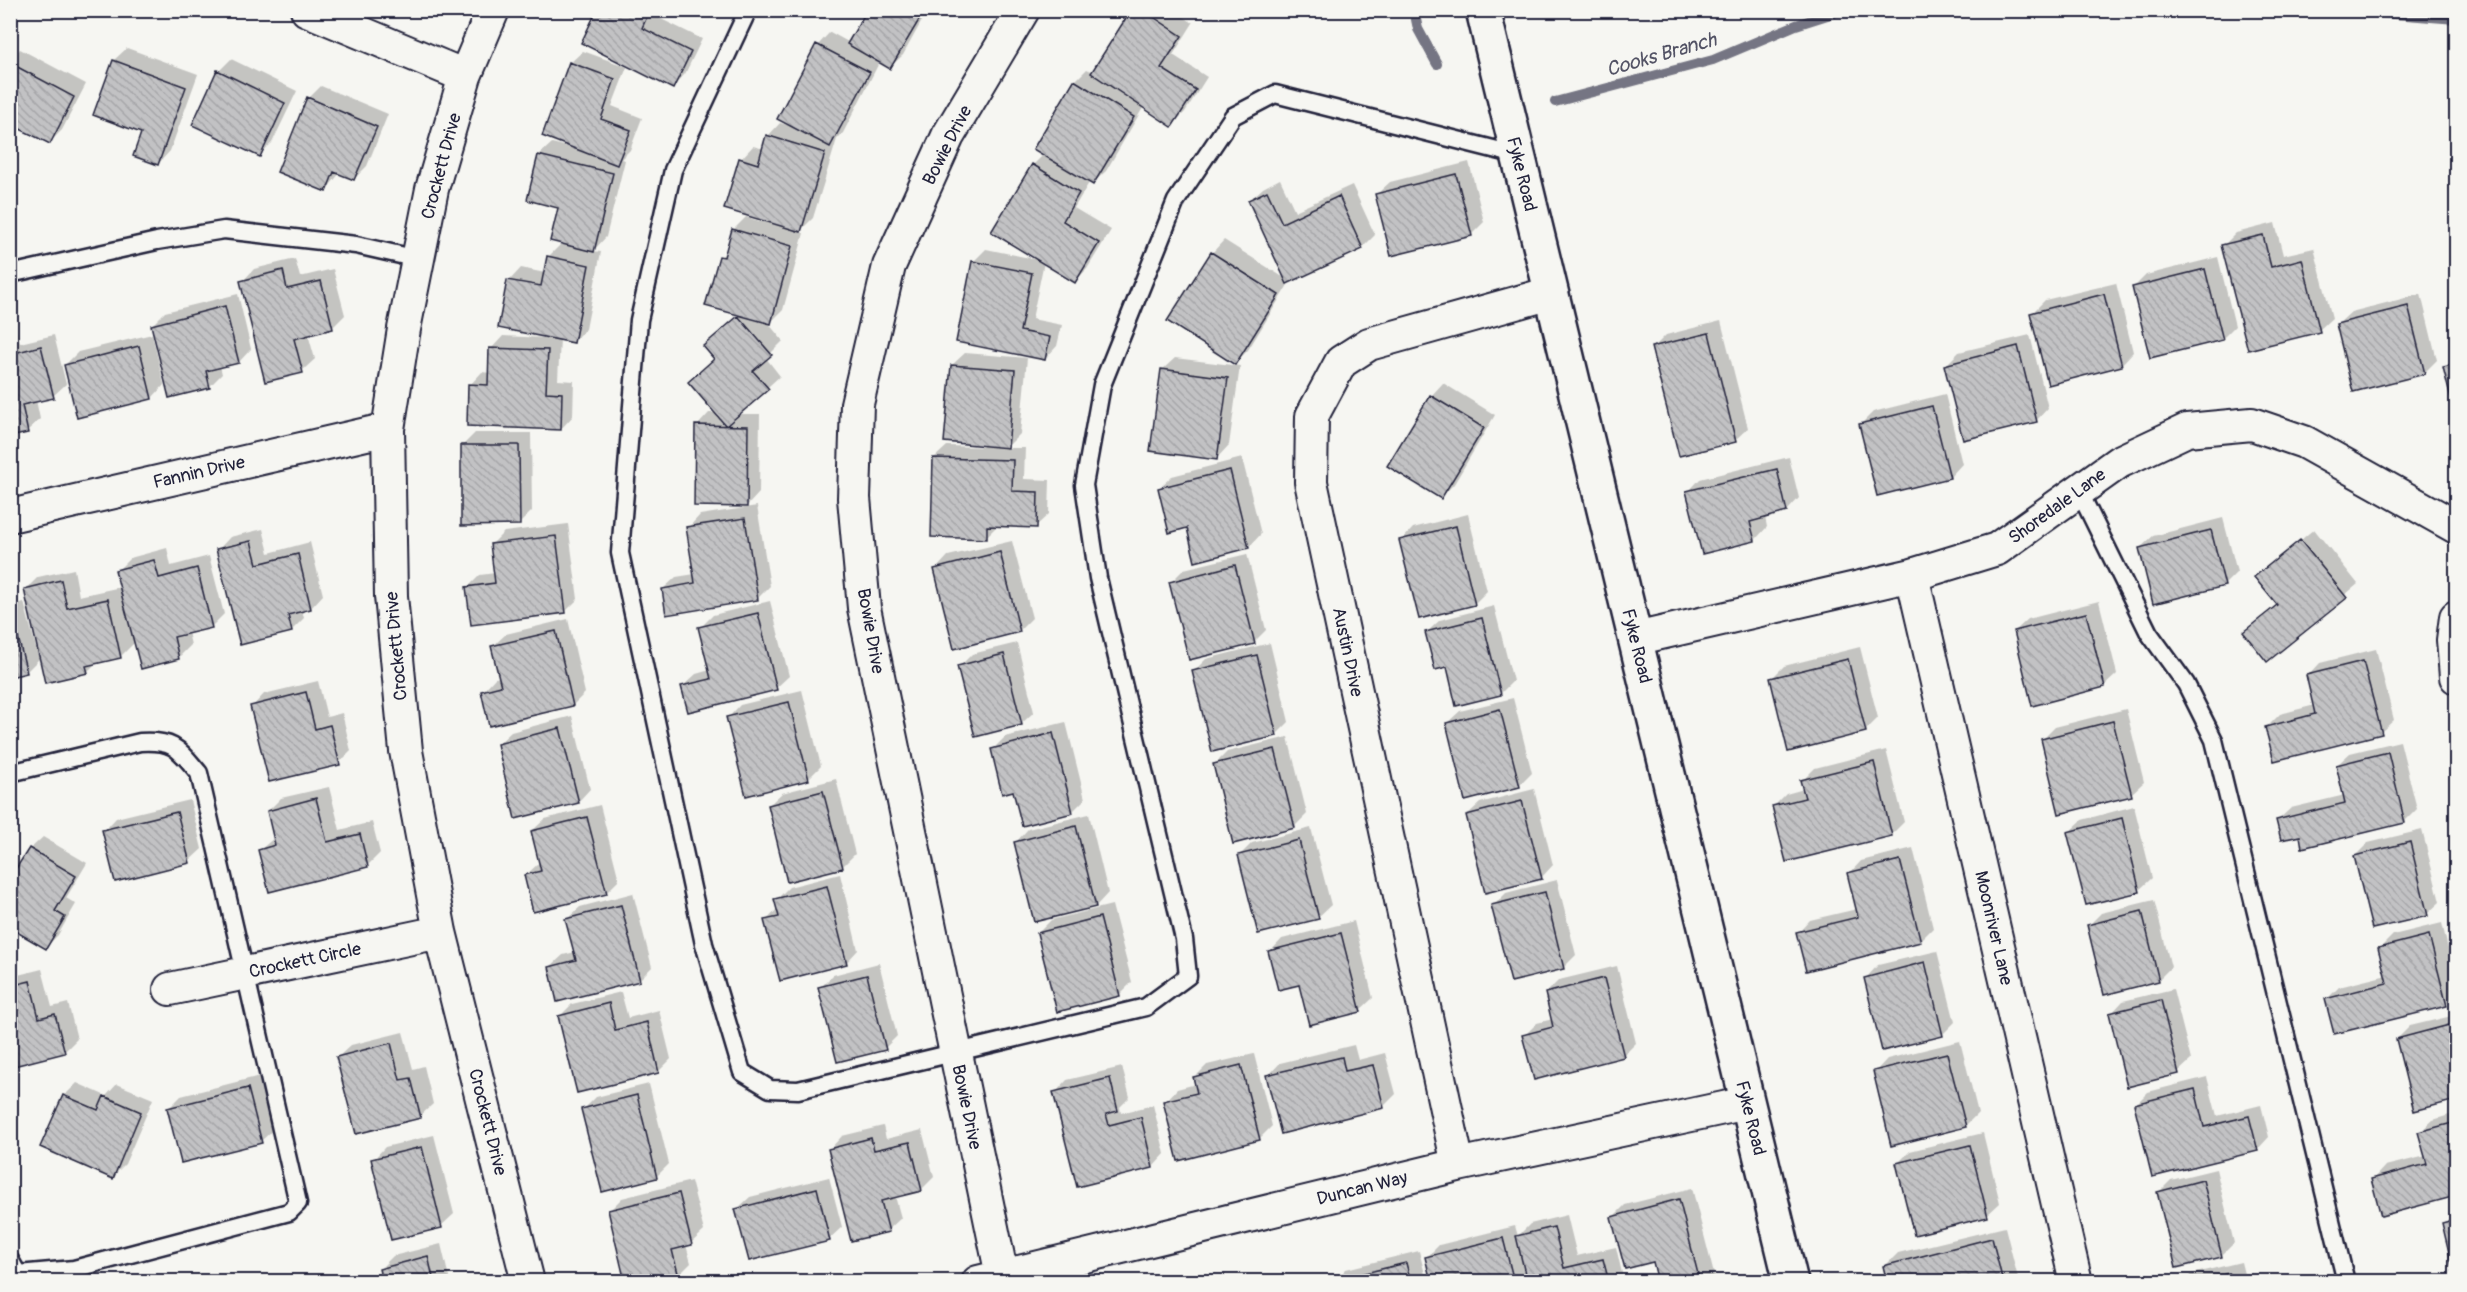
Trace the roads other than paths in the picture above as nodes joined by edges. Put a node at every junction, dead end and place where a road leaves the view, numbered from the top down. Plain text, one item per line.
1 (307, 10) edge
2 (493, 10) edge
3 (748, 10) edge
4 (1023, 10) edge
5 (1483, 10) edge
6 (465, 76) junction
7 (1517, 155) junction
8 (418, 259) junction
9 (10, 274) edge
10 (1551, 293) junction
11 (388, 429) junction
12 (2079, 491) junction
13 (10, 516) edge
14 (2457, 527) edge
15 (1912, 575) junction
16 (2457, 617) edge
17 (1635, 639) junction
18 (2457, 677) edge
19 (10, 773) edge
20 (440, 932) junction
21 (243, 973) junction
22 (170, 989) dead end
23 (956, 1051) junction
24 (1747, 1103) junction
25 (1458, 1165) junction
26 (10, 1260) edge
27 (990, 1279) edge
28 (528, 1281) edge
29 (1791, 1281) edge
30 (2076, 1281) edge
31 (2346, 1281) edge

1 - 6 street
2 - 6 street, Crockett Drive
3 - 23 lane
4 - 23 street, Bowie Drive
5 - 7 street, Fyke Road
6 - 8 street, Crockett Drive
7 - 10 street, Fyke Road
7 - 23 lane
8 - 9 lane
8 - 11 street, Crockett Drive
10 - 17 street, Fyke Road
10 - 25 street, Austin Drive
11 - 13 street, Fannin Drive
11 - 20 street, Crockett Drive
12 - 14 street, Shoredale Lane
12 - 15 street, Shoredale Lane
12 - 31 lane
15 - 17 street, Shoredale Lane
15 - 30 street, Moonriver Lane
16 - 18 street
17 - 24 street, Fyke Road
19 - 21 lane
20 - 21 street, Crockett Circle
20 - 28 street, Crockett Drive
21 - 22 street, Crockett Circle
21 - 26 lane
23 - 27 street, Bowie Drive
24 - 25 street, Duncan Way
24 - 29 street, Fyke Road
25 - 27 street, Duncan Way

